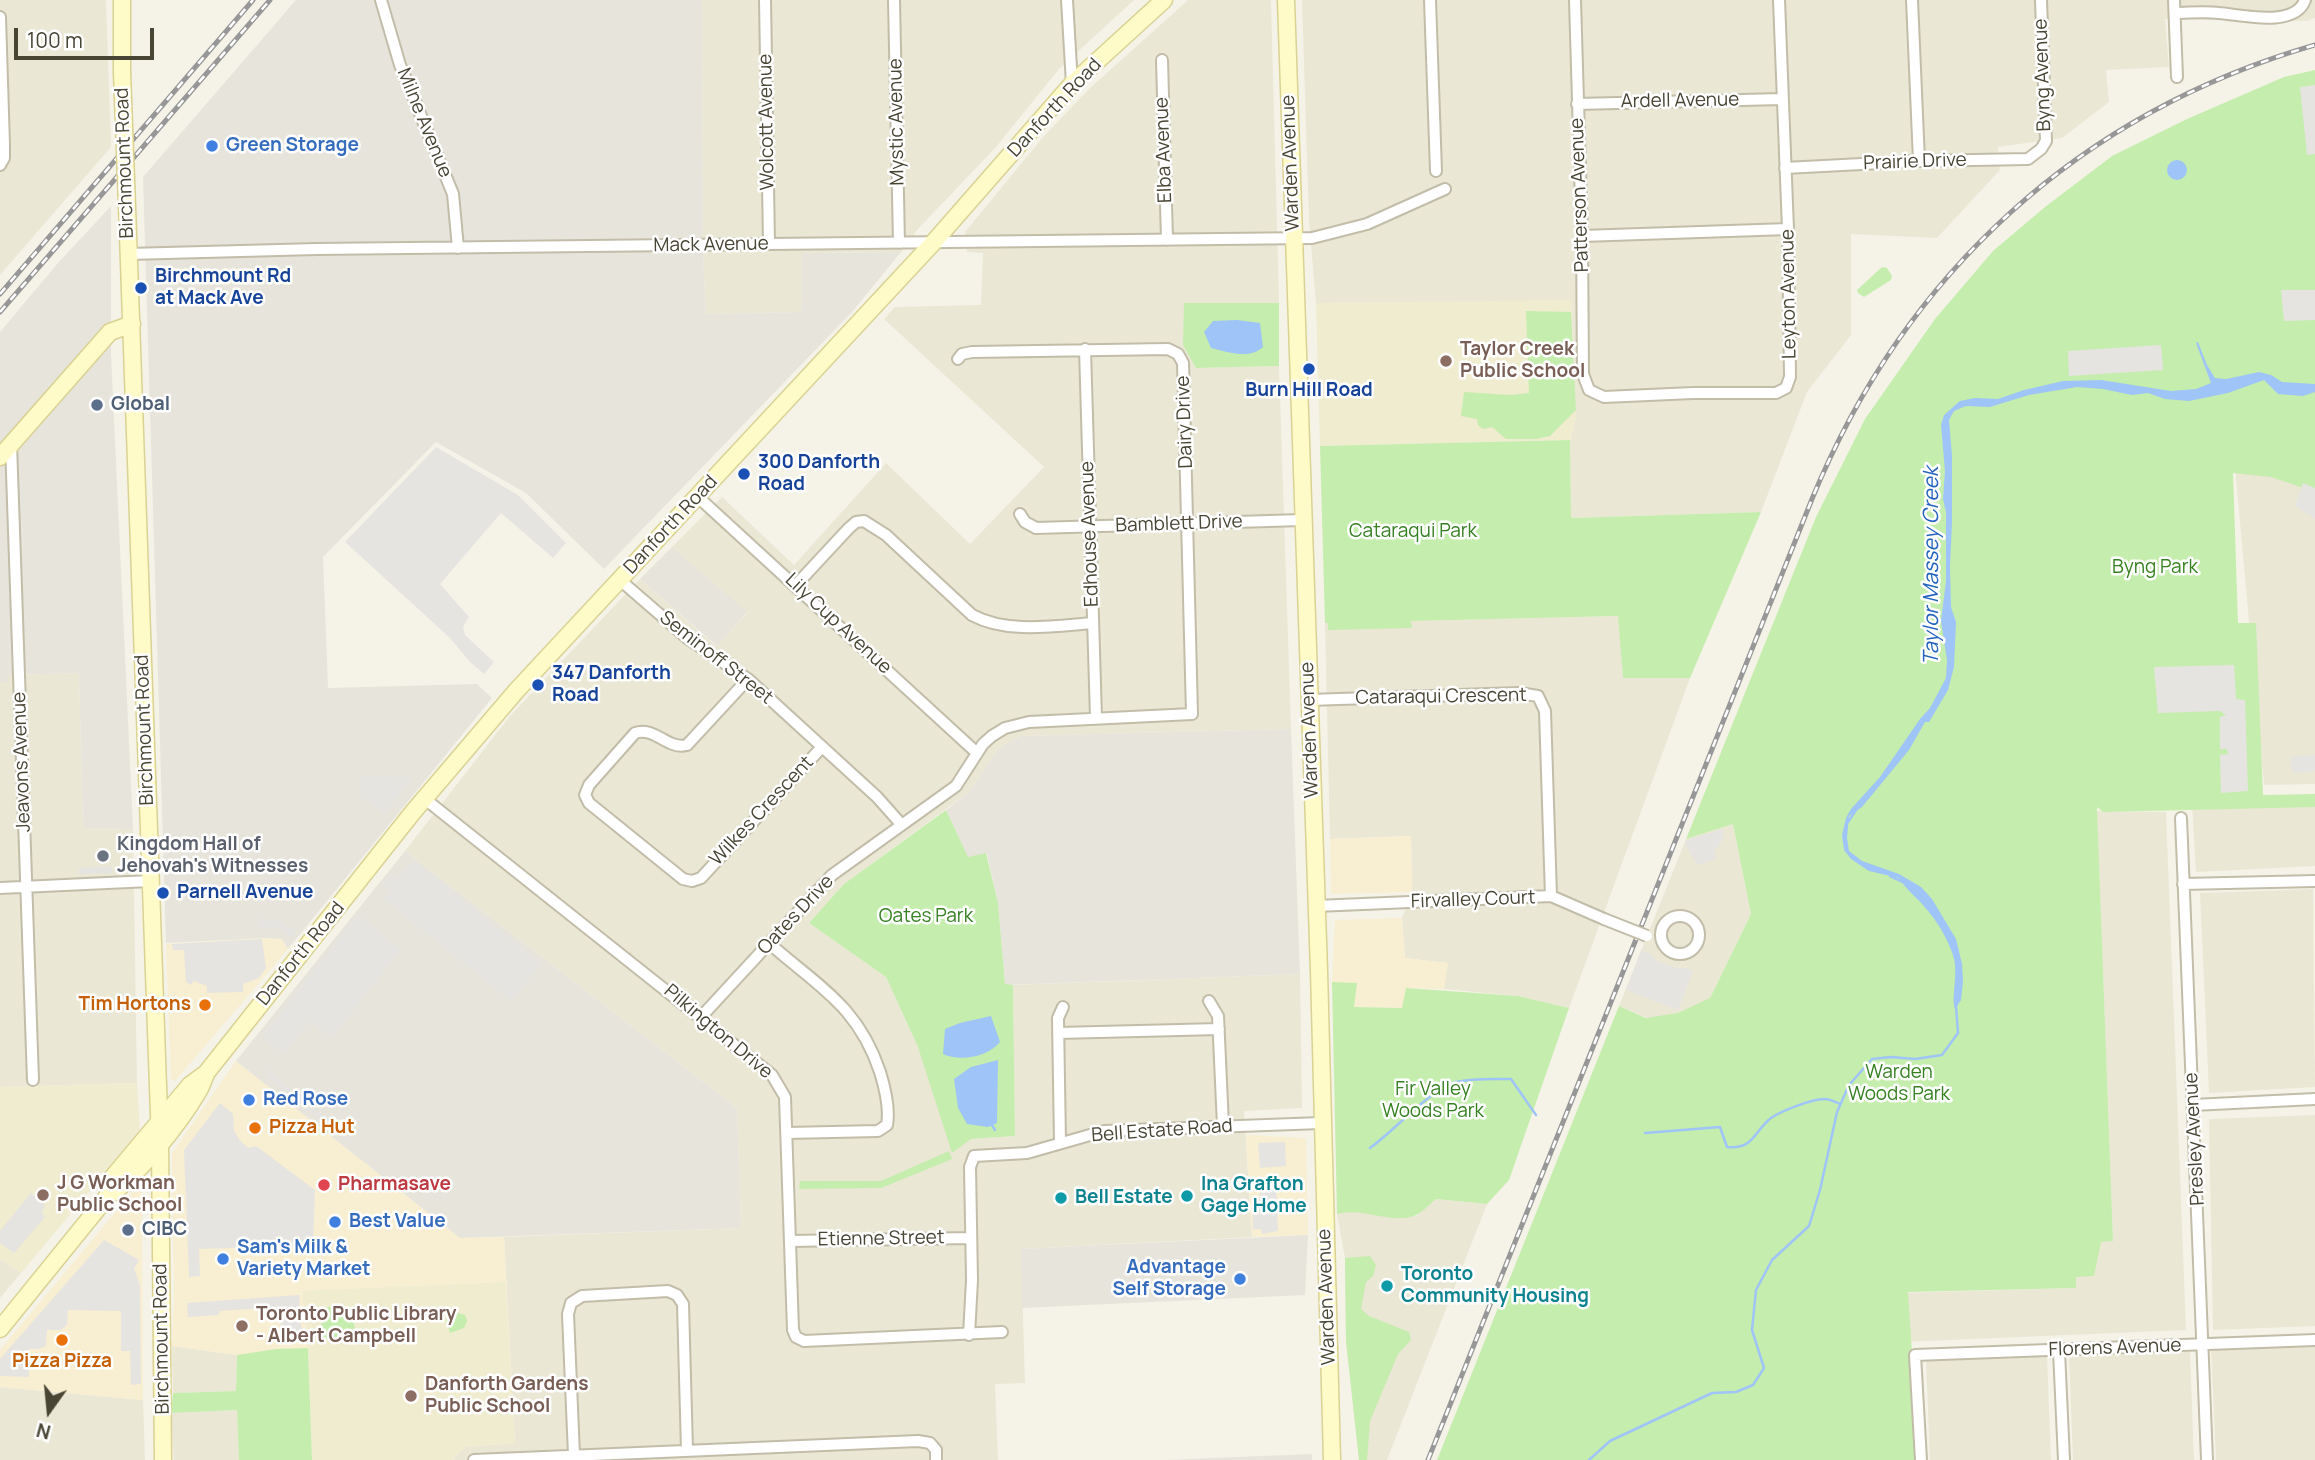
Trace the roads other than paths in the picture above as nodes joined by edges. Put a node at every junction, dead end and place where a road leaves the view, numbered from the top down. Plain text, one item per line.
1 (122, 0) edge
2 (381, 0) edge
3 (765, 0) edge
4 (894, 0) edge
5 (1067, 0) edge
6 (1164, 0) edge
7 (1286, 0) edge
8 (1430, 0) edge
9 (1575, 0) edge
10 (1779, 0) edge
11 (1912, 0) edge
12 (2041, 0) edge
13 (2174, 0) edge
14 (2305, 0) edge
15 (2175, 13) junction
16 (0, 17) edge
17 (1162, 60) dead end
18 (2177, 77) dead end
19 (1073, 84) junction
20 (1782, 99) junction
21 (1577, 104) junction
22 (2041, 149) joint
23 (1919, 161) junction
24 (0, 164) edge
25 (1785, 168) junction
26 (1436, 171) dead end
27 (1445, 189) dead end
28 (1788, 229) junction
29 (1582, 236) junction
30 (1293, 238) junction
31 (1167, 240) junction
32 (900, 243) junction
33 (769, 244) junction
34 (932, 244) junction
35 (458, 248) junction
36 (128, 254) junction
37 (132, 324) junction
38 (1085, 349) junction
39 (958, 359) dead end
40 (1589, 390) joint
41 (5, 450) edge
42 (698, 496) junction
43 (1020, 514) dead end
44 (1302, 520) junction
45 (1188, 522) junction
46 (1090, 527) junction
47 (620, 580) junction
48 (796, 585) junction
49 (1093, 623) junction
50 (748, 679) junction
51 (1309, 700) junction
52 (1096, 718) junction
53 (822, 747) junction
54 (977, 753) junction
55 (425, 799) junction
56 (2180, 818) dead end
57 (901, 824) junction
58 (150, 881) junction
59 (2315, 881) edge
60 (2183, 884) junction
61 (26, 887) junction
62 (0, 888) edge
63 (1551, 896) junction
64 (1316, 906) junction
65 (1662, 942) dead end
66 (770, 944) junction
67 (1209, 1001) dead end
68 (1063, 1007) dead end
69 (701, 1017) junction
70 (1219, 1029) junction
71 (1058, 1033) junction
72 (205, 1074) junction
73 (33, 1080) dead end
74 (2315, 1100) edge
75 (2193, 1105) junction
76 (157, 1122) junction
77 (1321, 1123) junction
78 (1223, 1126) junction
79 (787, 1133) junction
80 (160, 1143) junction
81 (1060, 1143) junction
82 (107, 1197) junction
83 (971, 1238) junction
84 (791, 1241) junction
85 (0, 1329) edge
86 (1002, 1332) dead end
87 (969, 1335) junction
88 (2315, 1340) edge
89 (2203, 1345) junction
90 (2059, 1351) junction
91 (687, 1450) junction
92 (574, 1455) junction
93 (163, 1460) edge
94 (474, 1460) edge
95 (936, 1460) edge
96 (1332, 1460) edge
97 (1921, 1460) edge
98 (2064, 1460) edge
99 (2207, 1460) edge

1 - 36 main road, Birchmount Road, bridge
2 - 35 street, Milne Avenue
3 - 33 street, Wolcott Avenue
4 - 32 street, Mystic Avenue
5 - 19 street
6 - 19 main road, Danforth Road
7 - 30 main road, Warden Avenue
8 - 26 street
9 - 21 street, Patterson Avenue
10 - 20 street, Leyton Avenue
11 - 23 street
12 - 22 street, Byng Avenue
13 - 15 street
14 - 15 street
15 - 18 street
16 - 24 street
17 - 31 street, Elba Avenue
19 - 34 main road, Danforth Road
20 - 21 street, Ardell Avenue
20 - 25 street, Leyton Avenue
21 - 29 street, Patterson Avenue
22 - 23 street, Prairie Drive
23 - 25 street, Prairie Drive
25 - 28 street, Leyton Avenue
27 - 30 street
28 - 29 street
28 - 40 street, Leyton Avenue
29 - 40 street, Patterson Avenue
30 - 31 street, Mack Avenue
30 - 44 main road, Warden Avenue
31 - 34 street, Mack Avenue
32 - 33 street, Mack Avenue
32 - 34 street, Mack Avenue
33 - 35 street, Mack Avenue
34 - 42 main road, Danforth Road
35 - 36 street, Mack Avenue
36 - 37 main road, Birchmount Road
37 - 41 main road
37 - 58 main road, Birchmount Road
38 - 39 street, Dairy Drive
38 - 45 street, Dairy Drive
38 - 46 street, Edhouse Avenue
41 - 61 street, Jeavons Avenue
42 - 47 main road, Danforth Road
42 - 48 street, Lily Cup Avenue
43 - 46 street, Bamblett Drive
44 - 45 street, Bamblett Drive
44 - 51 main road, Warden Avenue
45 - 46 street, Bamblett Drive
45 - 52 street, Dairy Drive
46 - 49 street, Edhouse Avenue
47 - 50 street, Seminoff Street
47 - 55 main road, Danforth Road
48 - 49 street
48 - 54 street, Lily Cup Avenue
49 - 52 street, Edhouse Avenue
50 - 53 street, Seminoff Street
50 - 53 street, Wilkes Crescent
51 - 63 street, Cataraqui Crescent
51 - 64 main road, Warden Avenue
52 - 54 street
53 - 57 street, Seminoff Street
54 - 57 street, Oates Drive
55 - 69 street, Pilkington Drive
55 - 72 main road, Danforth Road
56 - 60 street, Presley Avenue
57 - 66 street, Oates Drive
58 - 61 street
58 - 76 main road, Birchmount Road
59 - 60 street
60 - 75 street, Presley Avenue
61 - 62 street
61 - 73 street, Jeavons Avenue
63 - 64 street, Firvalley Court
63 - 65 street, Firvalley Court, bridge
64 - 77 main road, Warden Avenue
66 - 69 street, Oates Drive
66 - 79 street
67 - 70 street
68 - 71 street
69 - 79 street, Pilkington Drive
70 - 71 street
70 - 78 street
71 - 81 street
72 - 76 main road, Danforth Road
72 - 80 main road, Danforth Road
74 - 75 street
75 - 89 street, Presley Avenue
76 - 80 main road, Birchmount Road
76 - 82 main road, Danforth Road
77 - 78 street, Bell Estate Road
77 - 96 main road, Warden Avenue
78 - 81 street, Bell Estate Road
79 - 84 street, Pilkington Drive
80 - 82 main road, Danforth Road
80 - 93 main road, Birchmount Road
81 - 83 street, Bell Estate Road
82 - 85 main road, Danforth Road
83 - 84 street, Etienne Street
83 - 87 street, Bell Estate Road
84 - 87 street, Pilkington Drive
86 - 87 street, Pilkington Drive
88 - 89 street, Florens Avenue
89 - 90 street, Florens Avenue
89 - 99 street, Presley Avenue
90 - 97 street, Florens Avenue
90 - 98 street
91 - 92 street
91 - 92 street
91 - 95 street
92 - 94 street

